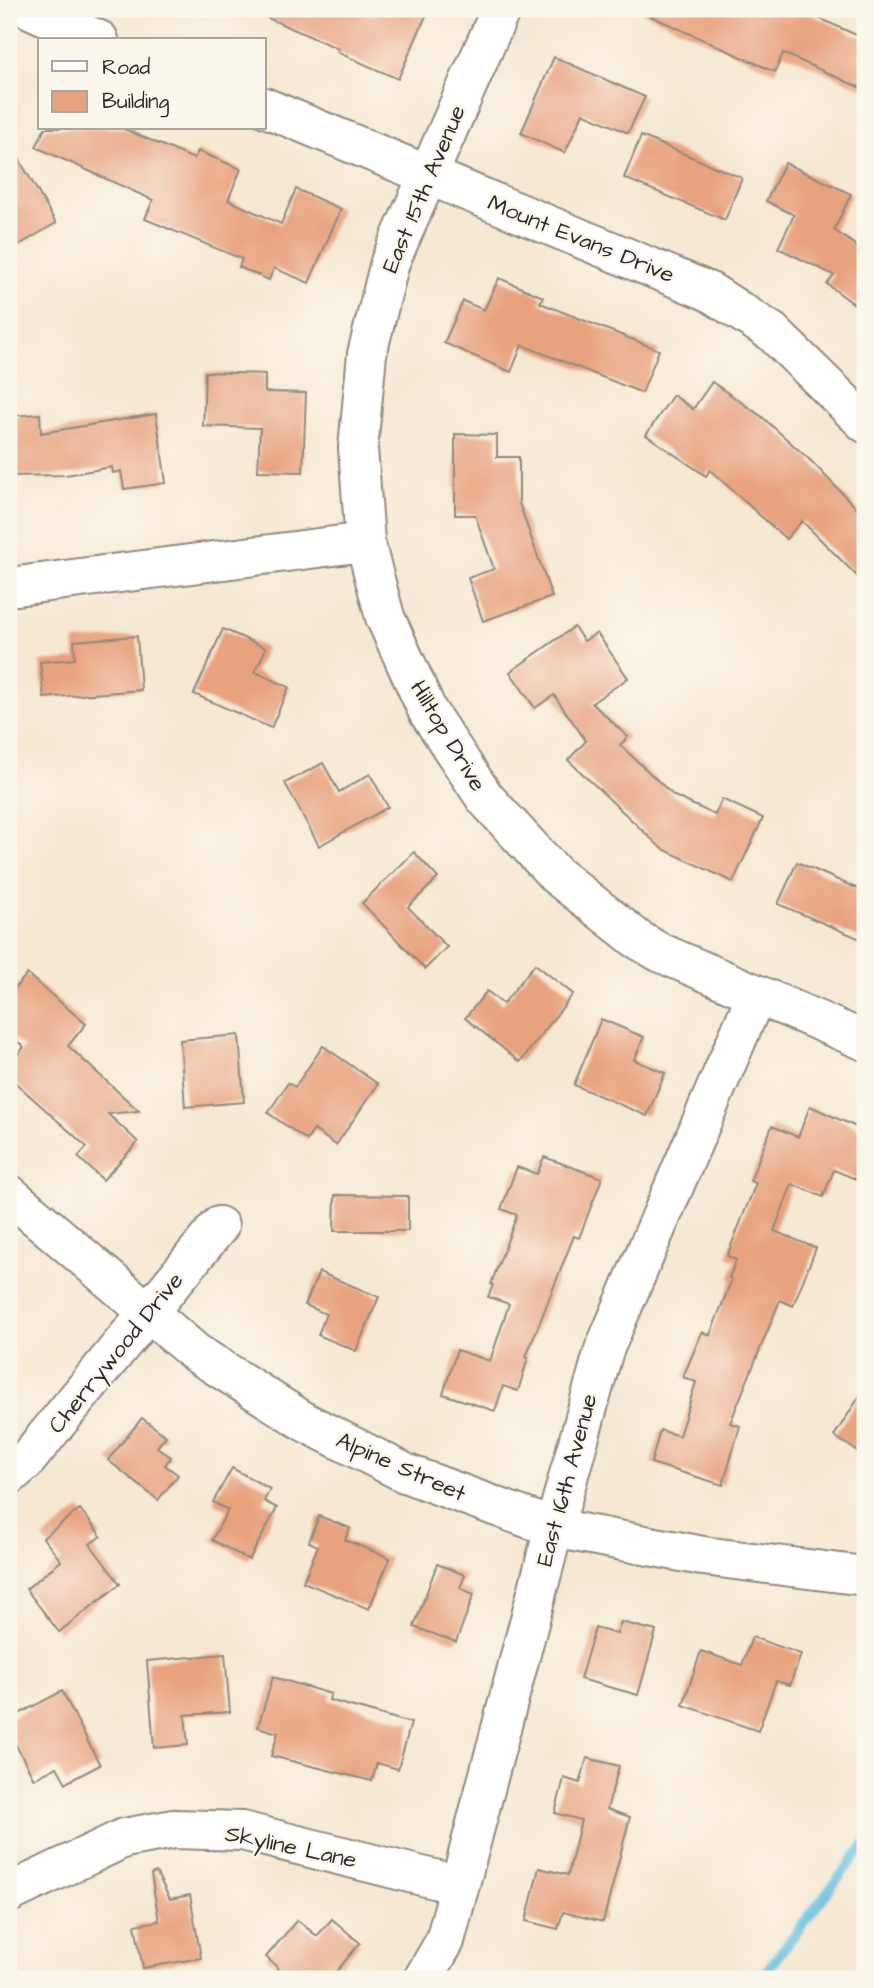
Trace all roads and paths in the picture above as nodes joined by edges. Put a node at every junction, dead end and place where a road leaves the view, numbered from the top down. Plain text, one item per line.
1 (30, 9) edge
2 (501, 9) edge
3 (95, 38) edge
4 (266, 108) edge
5 (427, 176) junction
6 (865, 422) edge
7 (365, 542) junction
8 (9, 587) edge
9 (756, 995) junction
10 (865, 1041) edge
11 (9, 1194) edge
12 (219, 1226) dead end
13 (147, 1314) junction
14 (9, 1476) edge
15 (554, 1528) junction
16 (865, 1576) edge
17 (458, 1885) junction
18 (9, 1894) edge
19 (423, 1979) edge

1 - 3 street
2 - 5 street, East 15th Avenue
4 - 5 street, Mount Evans Drive
5 - 6 street, Mount Evans Drive
5 - 7 street, East 15th Avenue
7 - 8 street
7 - 9 street, Hilltop Drive
9 - 10 street, Hilltop Drive
9 - 15 street, East 16th Avenue
11 - 13 street, Alpine Street
12 - 13 street, Cherrywood Drive
13 - 14 street, Cherrywood Drive
13 - 15 street, Alpine Street
15 - 16 street, Alpine Street
15 - 17 street, East 16th Avenue
17 - 18 street, Skyline Lane
17 - 19 street, East 16th Avenue

